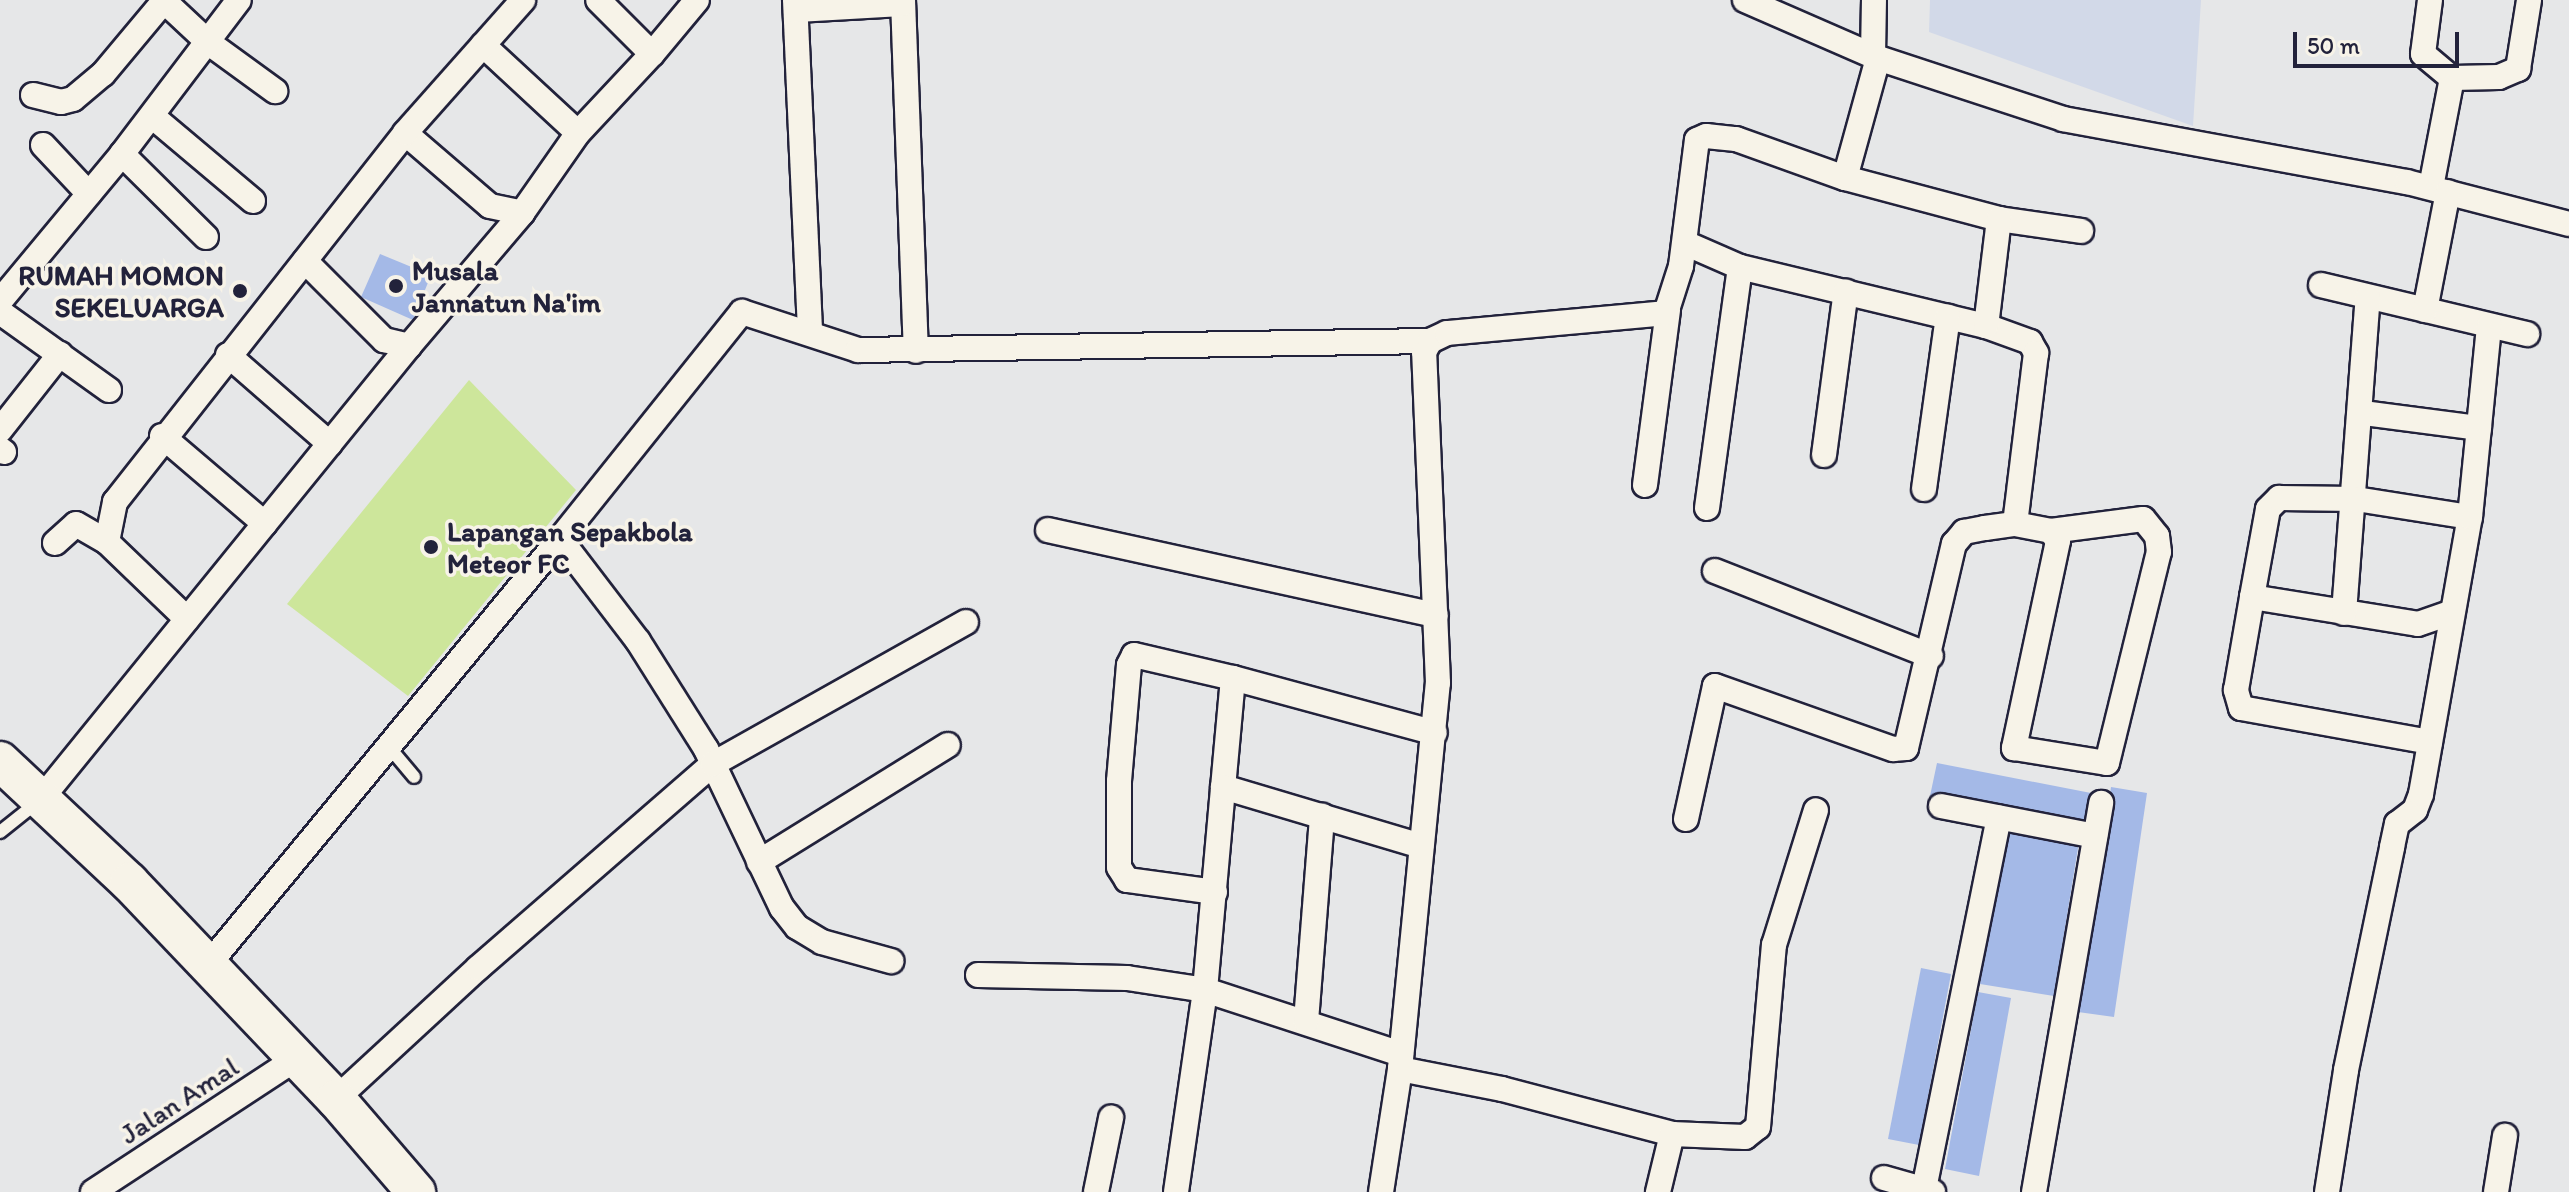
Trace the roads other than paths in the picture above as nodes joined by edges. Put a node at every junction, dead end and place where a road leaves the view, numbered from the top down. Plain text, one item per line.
1 (239, 0) edge
2 (523, 0) edge
3 (598, 0) edge
4 (697, 0) edge
5 (1745, 0) edge
6 (1874, 0) edge
7 (2430, 0) edge
8 (2529, 0) edge
9 (163, 1) edge
10 (903, 2) edge
11 (796, 5) edge
12 (209, 43) junction
13 (483, 45) junction
14 (652, 54) junction
15 (1875, 57) junction
16 (2452, 78) junction
17 (275, 91) dead end
18 (33, 95) dead end
19 (152, 116) junction
20 (405, 133) junction
21 (578, 133) junction
22 (43, 145) dead end
23 (122, 154) junction
24 (1845, 178) junction
25 (2440, 190) junction
26 (89, 194) junction
27 (253, 201) dead end
28 (522, 213) junction
29 (1999, 219) junction
30 (2569, 224) edge
31 (2081, 231) dead end
32 (206, 237) dead end
33 (1685, 243) junction
34 (305, 261) junction
35 (1740, 267) junction
36 (2321, 285) dead end
37 (1846, 291) junction
38 (2368, 297) junction
39 (0, 301) edge
40 (2425, 310) junction
41 (1668, 311) junction
42 (0, 312) edge
43 (1948, 317) junction
44 (1986, 326) junction
45 (2489, 326) junction
46 (810, 333) junction
47 (2527, 334) dead end
48 (1430, 341) junction
49 (409, 346) junction
50 (916, 351) junction
51 (60, 354) junction
52 (228, 355) junction
53 (109, 390) dead end
54 (2363, 413) junction
55 (2479, 428) junction
56 (162, 436) junction
57 (1, 444) edge
58 (330, 444) junction
59 (1824, 455) dead end
60 (1645, 485) dead end
61 (1924, 489) dead end
62 (2356, 499) junction
63 (1707, 508) dead end
64 (2470, 517) junction
65 (265, 524) junction
66 (2015, 524) junction
67 (1048, 530) dead end
68 (2051, 531) junction
69 (560, 539) junction
70 (107, 542) junction
71 (55, 543) dead end
72 (1715, 571) dead end
73 (2252, 597) junction
74 (2344, 613) junction
75 (2450, 613) junction
76 (1436, 615) junction
77 (187, 619) junction
78 (966, 622) dead end
79 (1931, 656) junction
80 (1233, 678) junction
81 (1435, 733) junction
82 (2430, 742) junction
83 (948, 745) dead end
84 (389, 747) junction
85 (0, 761) edge
86 (713, 764) junction
87 (414, 777) dead end
88 (1223, 787) junction
89 (41, 799) junction
90 (2101, 803) dead end
91 (1941, 806) dead end
92 (1816, 810) dead end
93 (1322, 816) junction
94 (1999, 817) junction
95 (1686, 819) dead end
96 (0, 832) edge
97 (2095, 836) junction
98 (1421, 846) junction
99 (759, 862) junction
100 (1215, 892) junction
101 (891, 961) dead end
102 (208, 965) junction
103 (978, 975) dead end
104 (1205, 990) junction
105 (1306, 1021) junction
106 (297, 1058) junction
107 (1401, 1062) junction
108 (336, 1099) junction
109 (1111, 1118) dead end
110 (1672, 1134) junction
111 (2505, 1136) dead end
112 (1884, 1178) dead end
113 (1929, 1191) edge
114 (93, 1192) edge
115 (416, 1192) edge
116 (1096, 1192) edge
117 (1176, 1192) edge
118 (1381, 1192) edge
119 (1658, 1192) edge
120 (2034, 1192) edge
121 (2327, 1192) edge
122 (2496, 1192) edge

1 - 12 street
2 - 13 street
3 - 14 street
4 - 14 street
5 - 15 street
6 - 15 street
7 - 16 street
8 - 16 street
9 - 12 street
9 - 18 street
10 - 11 street
10 - 50 street
11 - 46 street
12 - 17 street
12 - 19 street
13 - 20 street
13 - 21 street
14 - 21 street
15 - 24 street
15 - 25 street
16 - 25 street
19 - 23 street
19 - 27 street
20 - 28 street
20 - 34 street
21 - 28 street
22 - 26 street
23 - 26 street
23 - 32 street
24 - 29 street
24 - 33 street
25 - 30 street
25 - 40 street
26 - 39 street
28 - 49 street
29 - 31 street
29 - 44 street
33 - 35 street
33 - 41 street
34 - 49 street
34 - 52 street
35 - 37 street
35 - 63 street
36 - 38 street
37 - 43 street
37 - 59 street
38 - 40 street
38 - 54 street
40 - 45 street
41 - 48 street
41 - 60 street
42 - 51 street
43 - 44 street
43 - 61 street
44 - 66 street
45 - 47 street
45 - 55 street
46 - 50 street
46 - 69 street
48 - 50 street
48 - 76 street
49 - 58 street
51 - 53 street
51 - 57 street
52 - 56 street
52 - 58 street
54 - 55 street
54 - 62 street
55 - 64 street
56 - 65 street
56 - 70 street
58 - 65 street
62 - 64 street
62 - 73 street
62 - 74 street
64 - 75 street
65 - 77 street
66 - 68 street
66 - 79 street
67 - 76 street
68 - 68 street
69 - 84 street
69 - 86 street
70 - 71 street
70 - 77 street
72 - 79 street
73 - 74 street
73 - 82 street
74 - 75 street
75 - 82 street
76 - 81 street
77 - 89 street
78 - 86 street
79 - 95 street
80 - 81 street
80 - 88 street
80 - 100 street
81 - 98 street
82 - 121 street
83 - 99 street
84 - 87 lane
84 - 102 street
85 - 89 main road
86 - 99 street
86 - 108 street
88 - 93 street
88 - 100 street
89 - 96 lane
89 - 102 main road
90 - 97 street
91 - 94 street
92 - 110 street
93 - 98 street
93 - 105 street
94 - 97 street
94 - 113 street
97 - 120 street
98 - 107 street
99 - 101 street
100 - 104 street
102 - 106 main road
103 - 104 street
104 - 105 street
104 - 117 street
105 - 107 street
106 - 108 main road
106 - 114 street, Jalan Amal
107 - 110 street
107 - 118 street
108 - 115 main road
109 - 116 street
110 - 119 street
111 - 122 street
112 - 113 street

